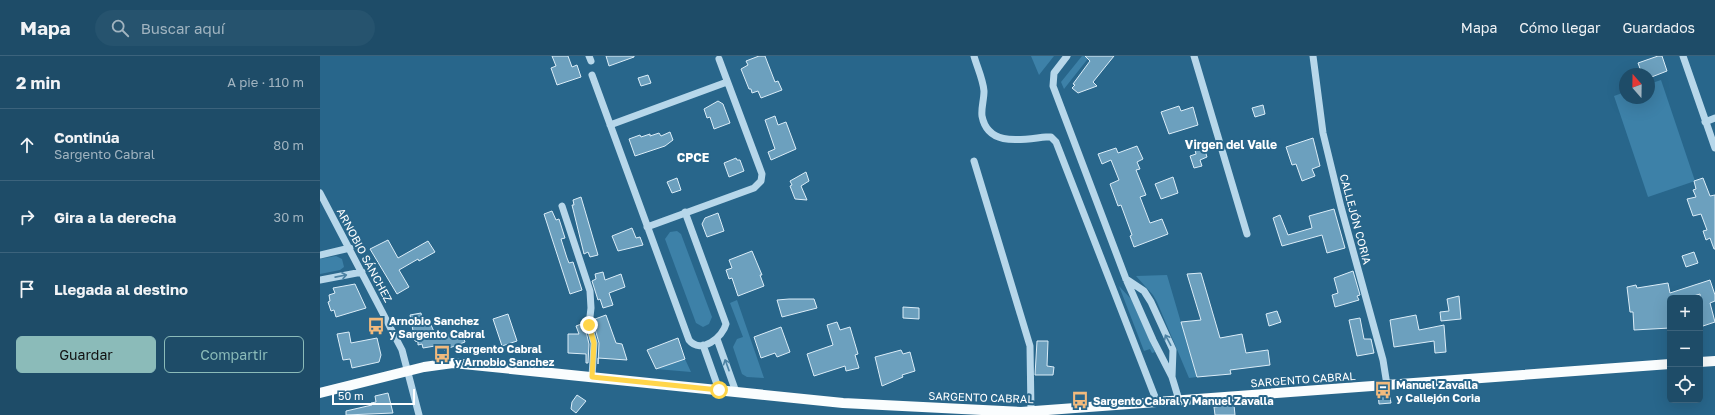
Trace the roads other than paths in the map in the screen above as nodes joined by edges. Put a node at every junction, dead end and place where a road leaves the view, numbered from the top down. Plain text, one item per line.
1 (974, 56) edge
2 (1068, 56) edge
3 (1194, 56) edge
4 (1313, 56) edge
5 (1683, 56) edge
6 (719, 59) dead end
7 (592, 75) dead end
8 (727, 82) junction
9 (1715, 118) edge
10 (1705, 122) junction
11 (610, 125) junction
12 (1715, 148) edge
13 (974, 161) dead end
14 (321, 196) edge
15 (562, 206) dead end
16 (685, 212) junction
17 (647, 227) junction
18 (1247, 234) dead end
19 (350, 248) junction
20 (320, 255) edge
21 (362, 272) junction
22 (1126, 279) junction
23 (320, 280) edge
24 (717, 339) junction
25 (703, 345) junction
26 (1715, 361) edge
27 (1703, 362) edge
28 (1667, 364) edge
29 (406, 372) junction
30 (592, 377) junction
31 (1172, 377) junction
32 (1387, 385) junction
33 (719, 390) junction
34 (320, 392) edge
35 (736, 392) junction
36 (1179, 400) junction
37 (1157, 402) junction
38 (1031, 411) junction
39 (1047, 413) edge
40 (419, 415) edge

1 - 37 street
2 - 22 street
3 - 18 street
4 - 32 street, CALLEJÓN CORIA
5 - 10 street
6 - 8 street
7 - 11 street
8 - 11 street
8 - 16 street
9 - 10 street
10 - 12 street
11 - 17 street
13 - 38 street
14 - 19 street, ARNOBIO SÁNCHEZ
15 - 30 street
16 - 17 street
16 - 24 street
17 - 25 street
19 - 20 street
19 - 21 street, ARNOBIO SÁNCHEZ
23 -> 21 street
21 - 29 street, ARNOBIO SÁNCHEZ
22 - 31 street
31 -> 22 street
24 - 25 street
35 -> 24 street
25 - 33 street
26 - 27 main road
28 - 32 main road, SARGENTO CABRAL
29 - 30 main road, SARGENTO CABRAL
29 - 34 main road, SARGENTO CABRAL
29 - 40 street, ARNOBIO SÁNCHEZ
30 - 33 main road, SARGENTO CABRAL
31 - 36 street
32 - 36 main road, SARGENTO CABRAL
33 - 35 main road, SARGENTO CABRAL
35 - 38 main road, SARGENTO CABRAL
36 - 37 main road, SARGENTO CABRAL
37 - 39 main road, SARGENTO CABRAL
38 - 39 main road, SARGENTO CABRAL

